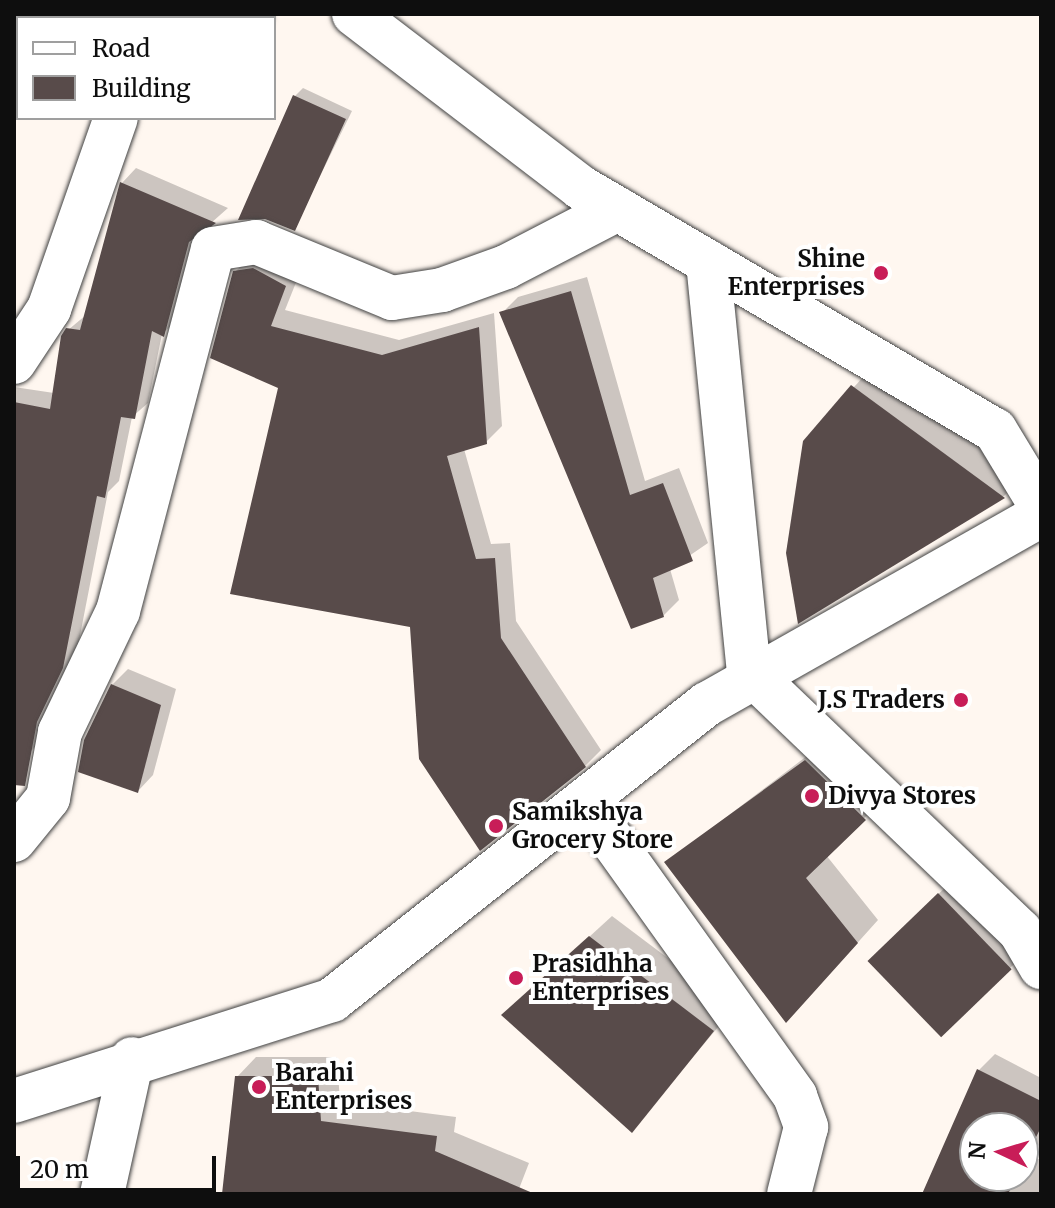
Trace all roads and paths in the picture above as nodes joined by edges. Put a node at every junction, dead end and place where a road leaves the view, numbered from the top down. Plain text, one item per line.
1 (354, 14) edge
2 (115, 120) edge
3 (618, 209) junction
4 (708, 262) junction
5 (14, 362) edge
6 (995, 430) junction
7 (1041, 439) edge
8 (1041, 506) edge
9 (1041, 515) edge
10 (752, 678) junction
11 (584, 801) junction
12 (14, 840) edge
13 (1041, 967) edge
14 (132, 1059) junction
15 (14, 1101) edge
16 (102, 1194) edge
17 (789, 1194) edge

1 - 3 street
2 - 5 street
3 - 4 street
3 - 12 street
4 - 6 street
4 - 10 street
6 - 7 street
6 - 8 street
9 - 10 street
10 - 11 street
10 - 13 street
11 - 14 street
11 - 17 street
14 - 15 street
14 - 16 street

